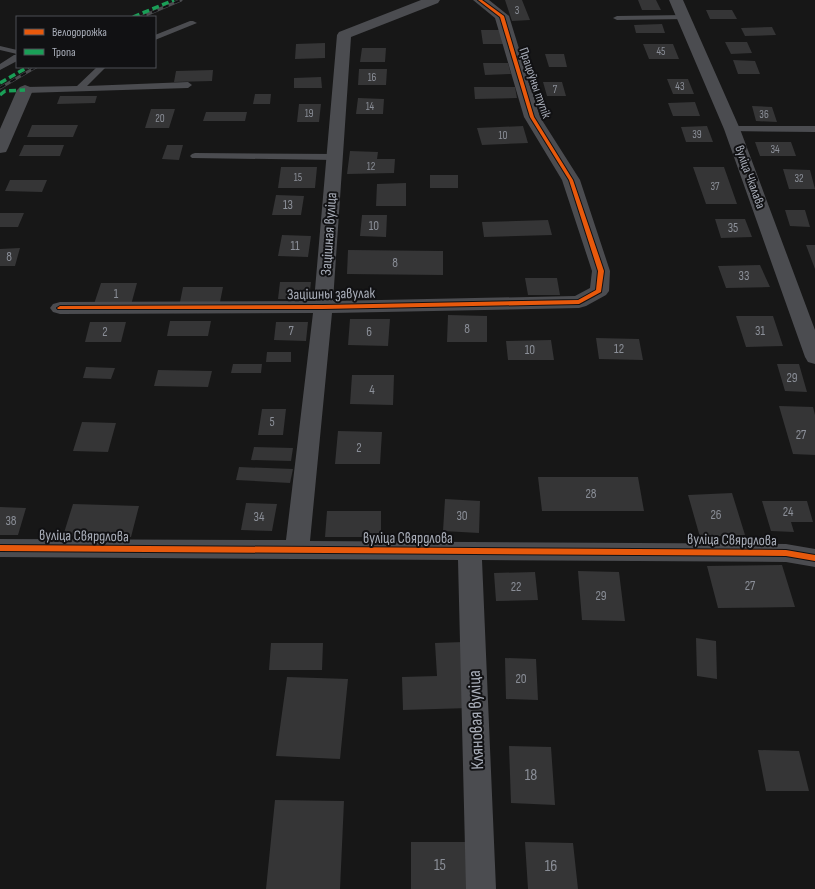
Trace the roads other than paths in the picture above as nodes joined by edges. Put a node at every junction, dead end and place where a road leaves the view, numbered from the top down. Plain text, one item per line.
1 (433, 0) edge
2 (480, 0) edge
3 (676, 0) edge
4 (616, 18) dead end
5 (684, 18) junction
6 (193, 23) dead end
7 (156, 38) edge
8 (0, 48) edge
9 (16, 52) edge
10 (16, 59) edge
11 (0, 68) edge
12 (101, 68) edge
13 (188, 85) dead end
14 (79, 88) junction
15 (26, 90) joint
16 (732, 128) junction
17 (815, 129) edge
18 (0, 148) edge
19 (195, 156) dead end
20 (335, 157) junction
21 (600, 291) joint
22 (323, 307) junction
23 (60, 308) dead end
24 (815, 357) edge
25 (0, 548) edge
26 (470, 550) junction
27 (297, 551) junction
28 (815, 558) edge
29 (481, 889) edge

1 - 20 street, Зацішная вуліца
2 - 21 street, Працоўны тупік
3 - 5 street, вуліца Чкалава
4 - 5 lane
5 - 16 street, вуліца Чкалава
6 - 7 lane
8 - 9 lane
10 - 11 lane
12 - 14 lane
13 - 14 lane
14 - 15 lane
15 - 18 street
16 - 17 lane
16 - 24 street, вуліца Чкалава
19 - 20 lane
20 - 22 street, Зацішная вуліца
21 - 22 street, Зацішны завулак
22 - 23 street, Зацішны завулак
22 - 27 street, Зацішная вуліца
25 - 27 street, вуліца Свярдлова
26 - 27 street, вуліца Свярдлова
26 - 28 street, вуліца Свярдлова
26 - 29 street, Кляновая вуліца

